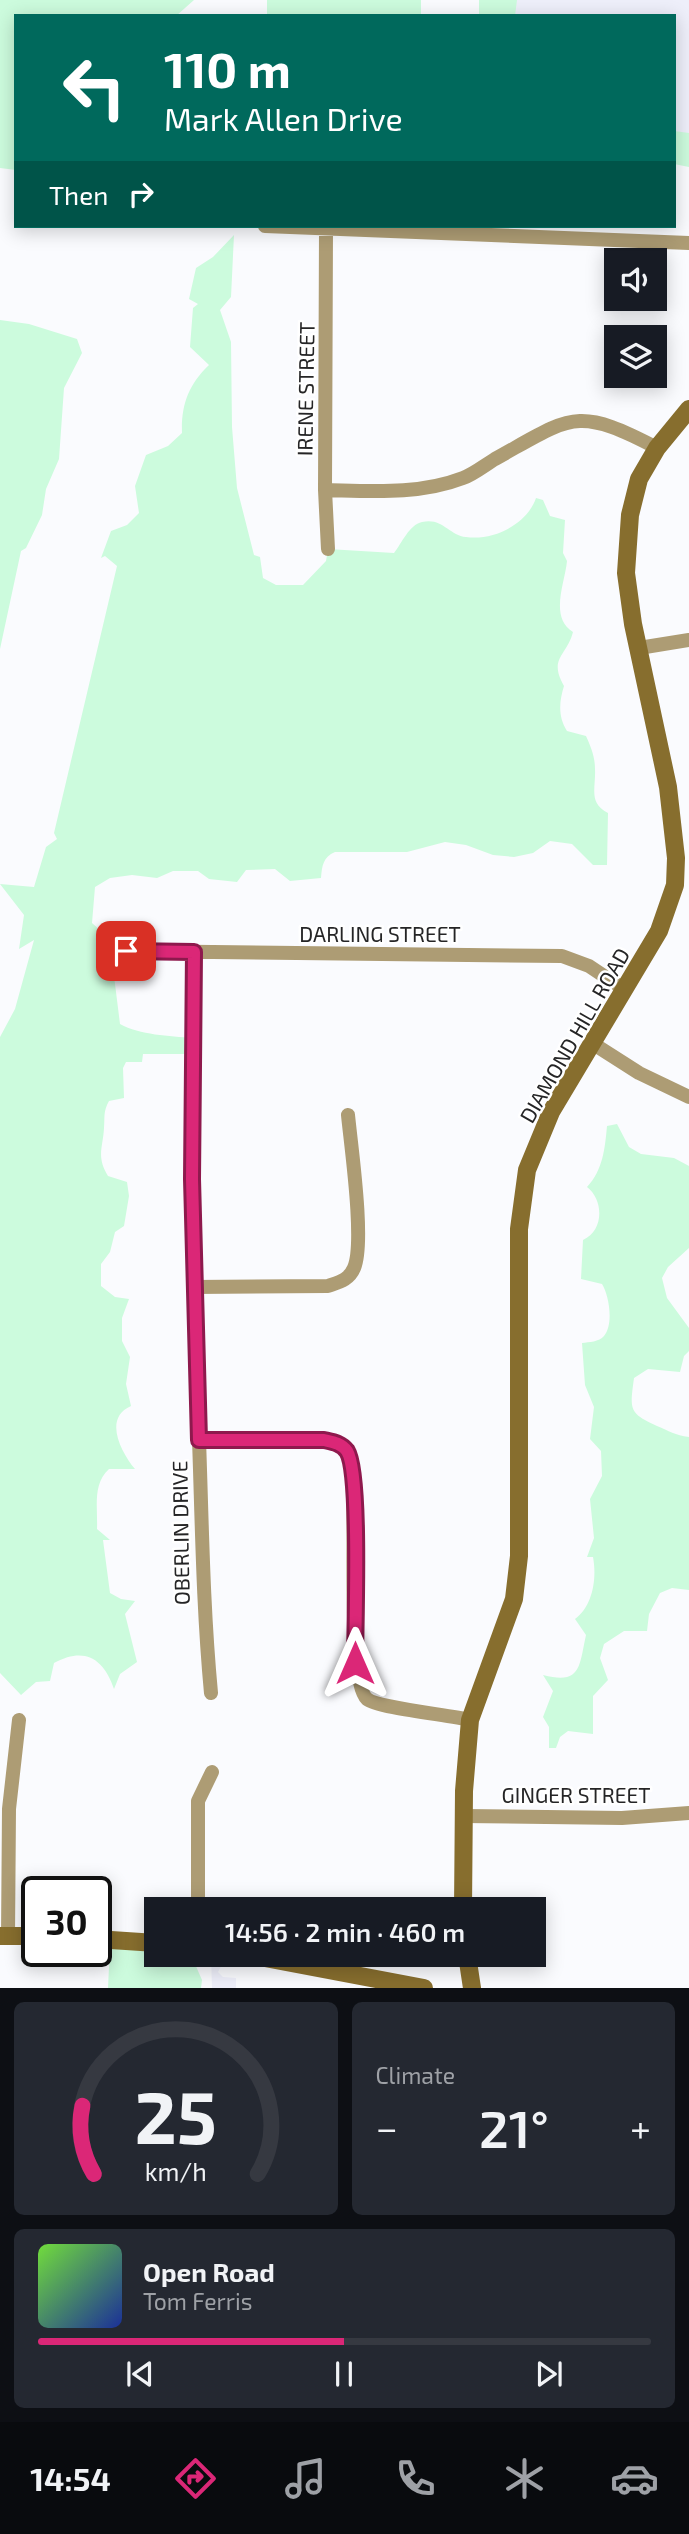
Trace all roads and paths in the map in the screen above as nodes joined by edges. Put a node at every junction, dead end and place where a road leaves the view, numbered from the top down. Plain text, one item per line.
1 (296, 228) edge
2 (326, 230) junction
3 (689, 243) edge
4 (689, 409) edge
5 (657, 448) junction
6 (325, 490) junction
7 (328, 549) dead end
8 (689, 640) edge
9 (639, 648) junction
10 (126, 951) dead end
11 (194, 952) junction
12 (625, 990) junction
13 (592, 1043) junction
14 (689, 1097) edge
15 (348, 1115) dead end
16 (194, 1287) junction
17 (199, 1440) junction
18 (211, 1693) dead end
19 (19, 1720) dead end
20 (470, 1720) junction
21 (212, 1772) dead end
22 (689, 1813) edge
23 (463, 1816) junction
24 (198, 1897) edge
25 (463, 1897) edge
26 (4, 1936) edge
27 (112, 1940) edge
28 (144, 1942) edge
29 (313, 1967) edge
30 (469, 1967) edge
31 (424, 1988) edge
32 (472, 1988) edge

1 - 2 street
2 - 3 street
2 - 6 street, IRENE STREET
4 - 5 street, DIAMOND HILL ROAD
5 - 6 street
5 - 9 street, DIAMOND HILL ROAD
6 - 7 street, IRENE STREET
8 - 9 street
9 - 12 street, DIAMOND HILL ROAD
10 - 11 street, DARLING STREET
11 - 12 street, DARLING STREET
11 - 16 street, OBERLIN DRIVE
12 - 13 street, DIAMOND HILL ROAD
13 - 14 street
13 - 20 street, DIAMOND HILL ROAD
15 - 16 street
16 - 17 street, OBERLIN DRIVE
17 - 18 street, OBERLIN DRIVE
17 - 20 street
19 - 26 street
20 - 23 street, DIAMOND HILL ROAD
21 - 24 street
22 - 23 street, GINGER STREET
23 - 25 street, DIAMOND HILL ROAD
27 - 28 street
29 - 31 street
30 - 32 street

